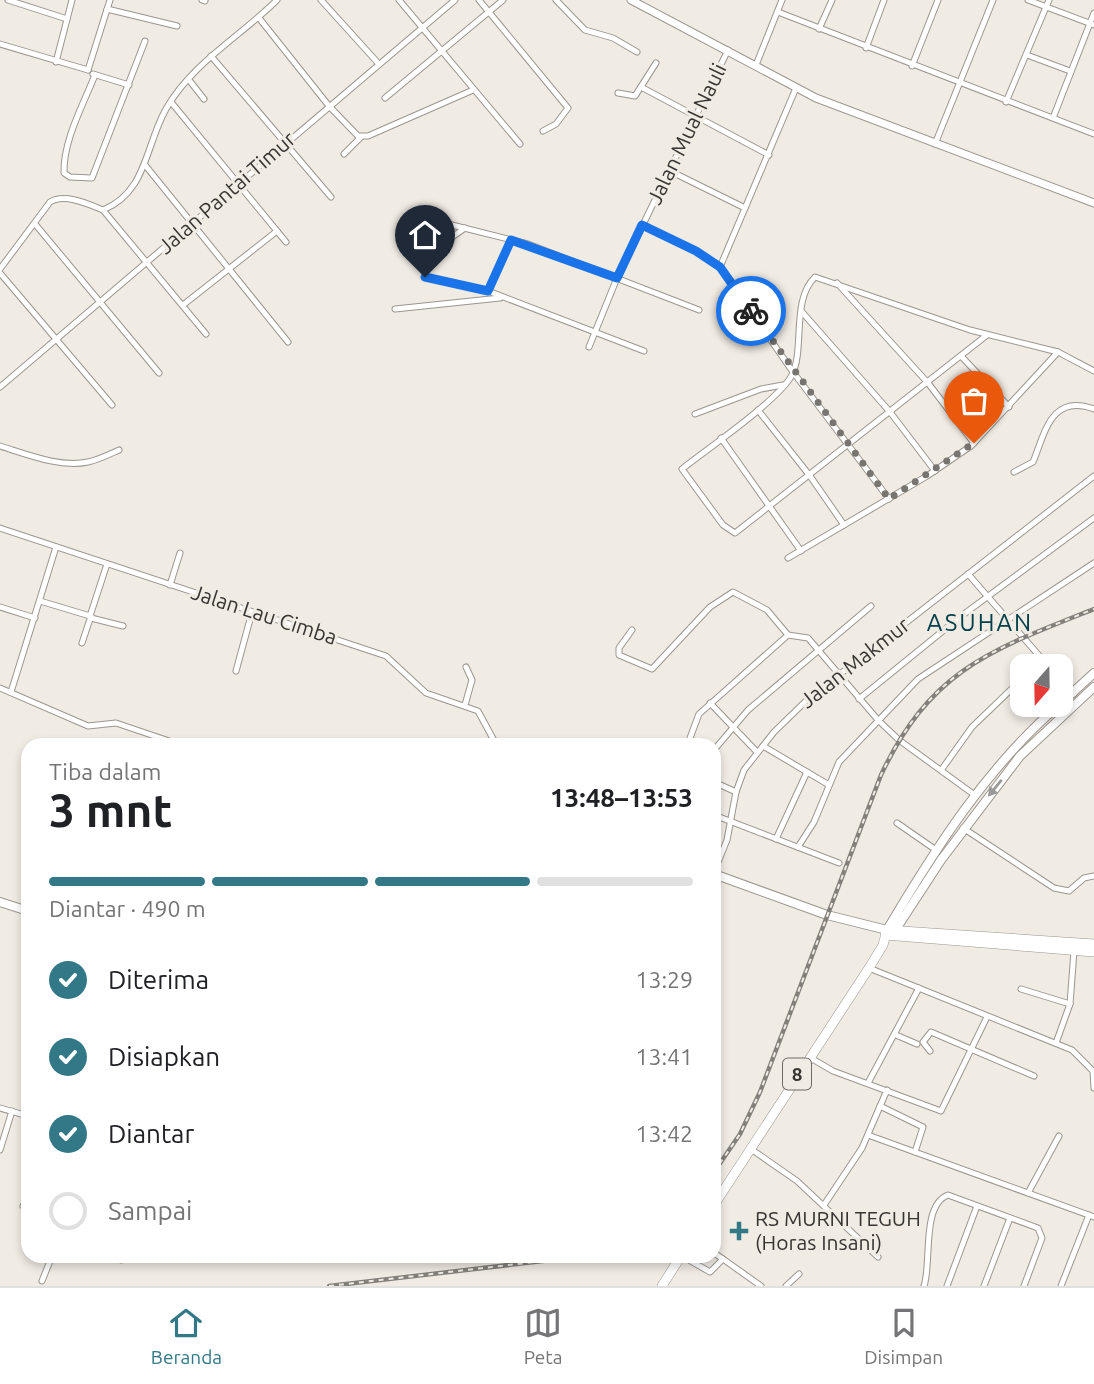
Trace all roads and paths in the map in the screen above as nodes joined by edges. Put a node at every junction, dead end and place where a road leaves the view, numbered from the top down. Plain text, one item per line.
1 (8, 0) edge
2 (72, 0) edge
3 (110, 0) edge
4 (277, 0) edge
5 (321, 0) edge
6 (399, 0) edge
7 (455, 0) edge
8 (479, 0) edge
9 (503, 0) edge
10 (556, 0) edge
11 (631, 0) edge
12 (782, 0) edge
13 (832, 0) edge
14 (884, 0) edge
15 (938, 0) edge
16 (993, 0) edge
17 (1028, 0) edge
18 (1049, 0) edge
19 (1046, 7) junction
20 (107, 9) junction
21 (490, 12) junction
22 (778, 12) junction
23 (1094, 13) edge
24 (259, 18) junction
25 (67, 19) junction
26 (1092, 24) edge
27 (177, 26) dead end
28 (422, 27) junction
29 (819, 29) junction
30 (145, 41) dead end
31 (0, 44) edge
32 (866, 48) junction
33 (443, 50) junction
34 (728, 50) junction
35 (638, 51) dead end
36 (1027, 55) junction
37 (211, 56) junction
38 (55, 62) junction
39 (656, 63) dead end
40 (378, 64) junction
41 (756, 65) junction
42 (912, 66) junction
43 (88, 70) junction
44 (1070, 71) junction
45 (95, 75) junction
46 (188, 80) junction
47 (959, 84) junction
48 (129, 85) junction
49 (641, 87) junction
50 (796, 88) junction
51 (473, 90) junction
52 (618, 93) dead end
53 (385, 98) dead end
54 (204, 99) dead end
55 (171, 102) junction
56 (1006, 102) junction
57 (328, 106) junction
58 (694, 117) junction
59 (1053, 117) junction
60 (543, 131) dead end
61 (1094, 134) edge
62 (361, 137) junction
63 (285, 143) junction
64 (520, 144) dead end
65 (935, 144) junction
66 (344, 154) dead end
67 (769, 155) junction
68 (145, 165) junction
69 (668, 170) junction
70 (237, 183) junction
71 (331, 197) dead end
72 (1094, 203) edge
73 (745, 208) junction
74 (103, 210) junction
75 (192, 223) junction
76 (444, 223) dead end
77 (35, 224) junction
78 (642, 225) junction
79 (465, 228) junction
80 (277, 231) junction
81 (511, 240) junction
82 (286, 242) dead end
83 (420, 246) dead end
84 (147, 261) junction
85 (720, 267) junction
86 (230, 268) junction
87 (0, 271) edge
88 (425, 277) dead end
89 (617, 278) junction
90 (837, 283) junction
91 (488, 291) junction
92 (501, 298) junction
93 (101, 300) junction
94 (183, 304) junction
95 (396, 309) dead end
96 (699, 310) dead end
97 (802, 312) junction
98 (595, 332) junction
99 (206, 334) dead end
100 (987, 335) junction
101 (56, 338) junction
102 (288, 342) dead end
103 (589, 347) dead end
104 (644, 351) dead end
105 (1058, 352) junction
106 (961, 356) junction
107 (1094, 371) edge
108 (793, 372) junction
109 (159, 373) dead end
110 (928, 383) junction
111 (783, 385) junction
112 (0, 387) edge
113 (112, 405) dead end
114 (1009, 407) junction
115 (1094, 409) edge
116 (758, 410) junction
117 (890, 412) junction
118 (695, 414) dead end
119 (721, 438) junction
120 (974, 443) junction
121 (849, 445) junction
122 (0, 446) edge
123 (119, 450) dead end
124 (936, 471) junction
125 (1014, 472) dead end
126 (810, 476) junction
127 (1094, 476) edge
128 (889, 499) junction
129 (771, 506) junction
130 (1094, 518) edge
131 (844, 525) junction
132 (0, 528) edge
133 (56, 547) junction
134 (801, 551) junction
135 (180, 553) dead end
136 (788, 558) dead end
137 (1094, 563) edge
138 (107, 564) junction
139 (968, 574) junction
140 (170, 584) junction
141 (986, 598) junction
142 (40, 601) junction
143 (871, 606) dead end
144 (0, 607) edge
145 (252, 612) junction
146 (91, 616) junction
147 (35, 618) junction
148 (1006, 621) junction
149 (123, 626) dead end
150 (632, 629) dead end
151 (788, 635) junction
152 (82, 643) dead end
153 (818, 650) junction
154 (1037, 654) edge
155 (466, 667) dead end
156 (236, 671) dead end
157 (1094, 673) edge
158 (840, 674) junction
159 (1094, 687) edge
160 (0, 688) edge
161 (1010, 691) edge
162 (10, 692) junction
163 (1074, 694) edge
164 (859, 699) junction
165 (1073, 699) edge
166 (710, 703) junction
167 (465, 705) junction
168 (1049, 718) edge
169 (878, 720) junction
170 (733, 727) junction
171 (160, 738) edge
172 (493, 738) edge
173 (690, 738) edge
174 (721, 742) edge
175 (763, 746) junction
176 (757, 752) junction
177 (1014, 755) junction
178 (942, 769) junction
179 (807, 772) junction
180 (721, 785) edge
181 (829, 785) junction
182 (736, 792) junction
183 (976, 796) junction
184 (721, 818) edge
185 (731, 822) junction
186 (897, 823) dead end
187 (963, 828) junction
188 (776, 839) junction
189 (798, 847) junction
190 (936, 850) junction
191 (721, 855) edge
192 (839, 863) dead end
193 (721, 876) edge
194 (1094, 876) edge
195 (0, 902) edge
196 (21, 909) edge
197 (888, 936) junction
198 (1094, 944) edge
199 (1074, 951) junction
200 (1094, 952) edge
201 (869, 968) junction
202 (919, 988) junction
203 (1021, 989) dead end
204 (1070, 1004) junction
205 (987, 1017) junction
206 (896, 1035) junction
207 (1056, 1043) junction
208 (917, 1044) dead end
209 (970, 1049) junction
210 (930, 1051) dead end
211 (808, 1056) junction
212 (1034, 1076) dead end
213 (868, 1083) junction
214 (1094, 1088) edge
215 (887, 1090) junction
216 (880, 1106) junction
217 (0, 1108) edge
218 (12, 1111) junction
219 (21, 1114) edge
220 (868, 1135) junction
221 (1059, 1136) dead end
222 (751, 1149) junction
223 (0, 1150) edge
224 (915, 1152) junction
225 (1028, 1193) junction
226 (721, 1194) edge
227 (824, 1205) junction
228 (977, 1206) junction
229 (1091, 1216) edge
230 (1010, 1218) junction
231 (878, 1257) dead end
232 (723, 1259) edge
233 (49, 1263) edge
234 (677, 1263) edge
235 (694, 1263) edge
236 (719, 1263) edge
237 (799, 1273) dead end
238 (42, 1281) dead end
239 (662, 1286) edge
240 (761, 1286) edge
241 (786, 1286) edge
242 (924, 1286) edge
243 (947, 1286) edge
244 (984, 1286) edge
245 (1024, 1286) edge
246 (1061, 1286) edge

1 - 25 street
2 - 25 street
3 - 20 street
4 - 24 street
5 - 40 street
6 - 28 street
7 - 28 street, Jalan Pantai Timur
8 - 21 street
9 - 21 street
10 - 35 street
11 - 34 street
12 - 22 street
13 - 29 street
14 - 32 street
15 - 42 street
16 - 47 street
17 - 19 street
18 - 19 street
19 - 26 street
19 - 36 street
20 - 27 street
20 - 43 street
21 - 33 street
21 - 60 street
22 - 29 street
22 - 41 street
23 - 26 street
24 - 37 street
24 - 57 street
25 - 38 street
26 - 44 street
28 - 33 street
28 - 40 street, Jalan Pantai Timur
29 - 32 street
30 - 48 street
31 - 38 street
32 - 42 street
33 - 51 street
33 - 53 street
34 - 41 street
34 - 58 street, Jalan Mual Nauli
36 - 44 street
36 - 56 street
37 - 46 street
37 - 63 street
38 - 43 street
39 - 49 street
40 - 57 street, Jalan Pantai Timur
41 - 50 street
42 - 47 street
43 - 45 street
44 - 59 street
45 - 48 street
45 - 48 street
46 - 54 street
46 - 55 street
47 - 56 street
47 - 65 street
49 - 52 street
49 - 58 street
50 - 65 street
50 - 67 street
51 - 62 street
51 - 64 street
55 - 68 street
55 - 70 street
56 - 59 street
57 - 62 street
57 - 63 street, Jalan Pantai Timur
58 - 67 street
58 - 69 street, Jalan Mual Nauli
59 - 61 street
62 - 66 street
63 - 70 street, Jalan Pantai Timur
63 - 71 street
65 - 72 street
67 - 73 street
68 - 74 street
68 - 75 street
69 - 73 street
69 - 78 street, Jalan Mual Nauli
70 - 75 street, Jalan Pantai Timur
70 - 80 street
73 - 85 street
74 - 77 street
74 - 84 street
75 - 84 street, Jalan Pantai Timur
75 - 86 street
76 - 79 street
77 - 87 street
77 - 93 street
78 - 85 street
78 - 89 street, Jalan Mual Nauli
79 - 81 street
79 - 83 street
80 - 82 street
80 - 86 street
81 - 89 street
81 - 91 street
84 - 93 street, Jalan Pantai Timur
84 - 94 street
85 - 108 street
86 - 94 street
86 - 102 street
87 - 101 street
88 - 91 street
89 - 96 street
89 - 98 street, Jalan Mual Nauli
90 - 97 street
90 - 100 street
90 - 110 street
91 - 92 street
92 - 95 street
92 - 98 street
93 - 101 street, Jalan Pantai Timur
93 - 109 street
94 - 99 street
97 - 108 street
97 - 117 street
98 - 103 street, Jalan Mual Nauli
98 - 104 street
100 - 105 street
100 - 106 street
101 - 112 street, Jalan Pantai Timur
101 - 113 street
105 - 107 street
105 - 114 street
106 - 110 street
106 - 114 street
108 - 111 street
108 - 121 street
110 - 117 street
110 - 120 street
111 - 116 street
111 - 118 street
114 - 120 street
115 - 125 street
116 - 119 street
116 - 126 street
117 - 121 street
117 - 124 street
119 - 129 street
119 - 129 street
120 - 124 street
121 - 126 street
121 - 128 street
122 - 123 street
124 - 128 street
126 - 129 street
126 - 131 street
127 - 139 street, Jalan Makmur
128 - 131 street
129 - 134 street
130 - 141 street
131 - 134 street
132 - 133 street, Jalan Lau Cimba
133 - 138 street, Jalan Lau Cimba
133 - 142 street
134 - 136 street
135 - 140 street
137 - 148 street
138 - 140 street, Jalan Lau Cimba
138 - 146 street
139 - 141 street
139 - 158 street, Jalan Makmur
140 - 145 street, Jalan Lau Cimba
141 - 148 street
141 - 164 street
142 - 146 street
142 - 147 street
143 - 153 street
144 - 147 street
145 - 156 street
145 - 167 street, Jalan Lau Cimba
146 - 149 street
146 - 152 street
147 - 162 street
148 - 154 street
148 - 169 street
150 - 151 street
151 - 153 street
151 - 166 street
153 - 158 street
153 - 170 street
155 - 167 street
157 - 163 main road
158 - 164 street
158 - 175 street, Jalan Makmur
159 - 165 main road
160 - 162 street
161 - 178 street
162 - 171 street
164 - 169 street
166 - 170 street
166 - 173 street
167 - 172 street, Jalan Lau Cimba
168 - 177 main road
169 - 178 street
169 - 181 street
170 - 174 street
170 - 176 street
175 - 176 street, Jalan Makmur
175 - 179 street
176 - 182 street, Jalan Makmur
177 - 183 main road
177 -> 187 main road
178 - 183 street
179 - 181 street
179 - 188 street
180 - 182 street
181 - 189 street
182 - 185 street, Jalan Makmur
183 - 190 main road
184 - 185 street
185 - 188 street
185 - 191 street, Jalan Makmur
186 - 190 street
187 - 194 street
187 - 197 main road
188 - 189 street
189 - 192 street
190 - 197 main road
193 - 197 main road
195 - 196 main road
197 - 198 highway
197 - 199 highway
197 - 201 highway, 8
199 - 200 highway
199 - 204 street
201 - 202 street
201 - 211 highway, 8
202 - 205 street
202 - 206 street
203 - 204 street
204 - 207 street
205 - 207 street
205 - 209 street
206 - 208 street
206 - 213 street
207 - 214 street
209 - 210 street
209 - 212 street
209 - 215 street
211 - 213 street
211 - 222 highway, 8
213 - 215 street
215 - 216 street
216 - 220 street
216 - 224 street
217 - 218 street
218 - 219 street
218 - 223 street
220 - 224 street
220 - 227 street
221 - 225 street
222 - 226 highway, 8
222 - 227 street
224 - 225 street
225 - 229 street
227 - 231 street
228 - 230 street
228 - 242 street
228 - 243 street
229 - 246 street
230 - 244 street
230 - 245 street
232 - 240 street
233 - 238 street
234 - 239 highway
235 - 236 street
237 - 241 street

